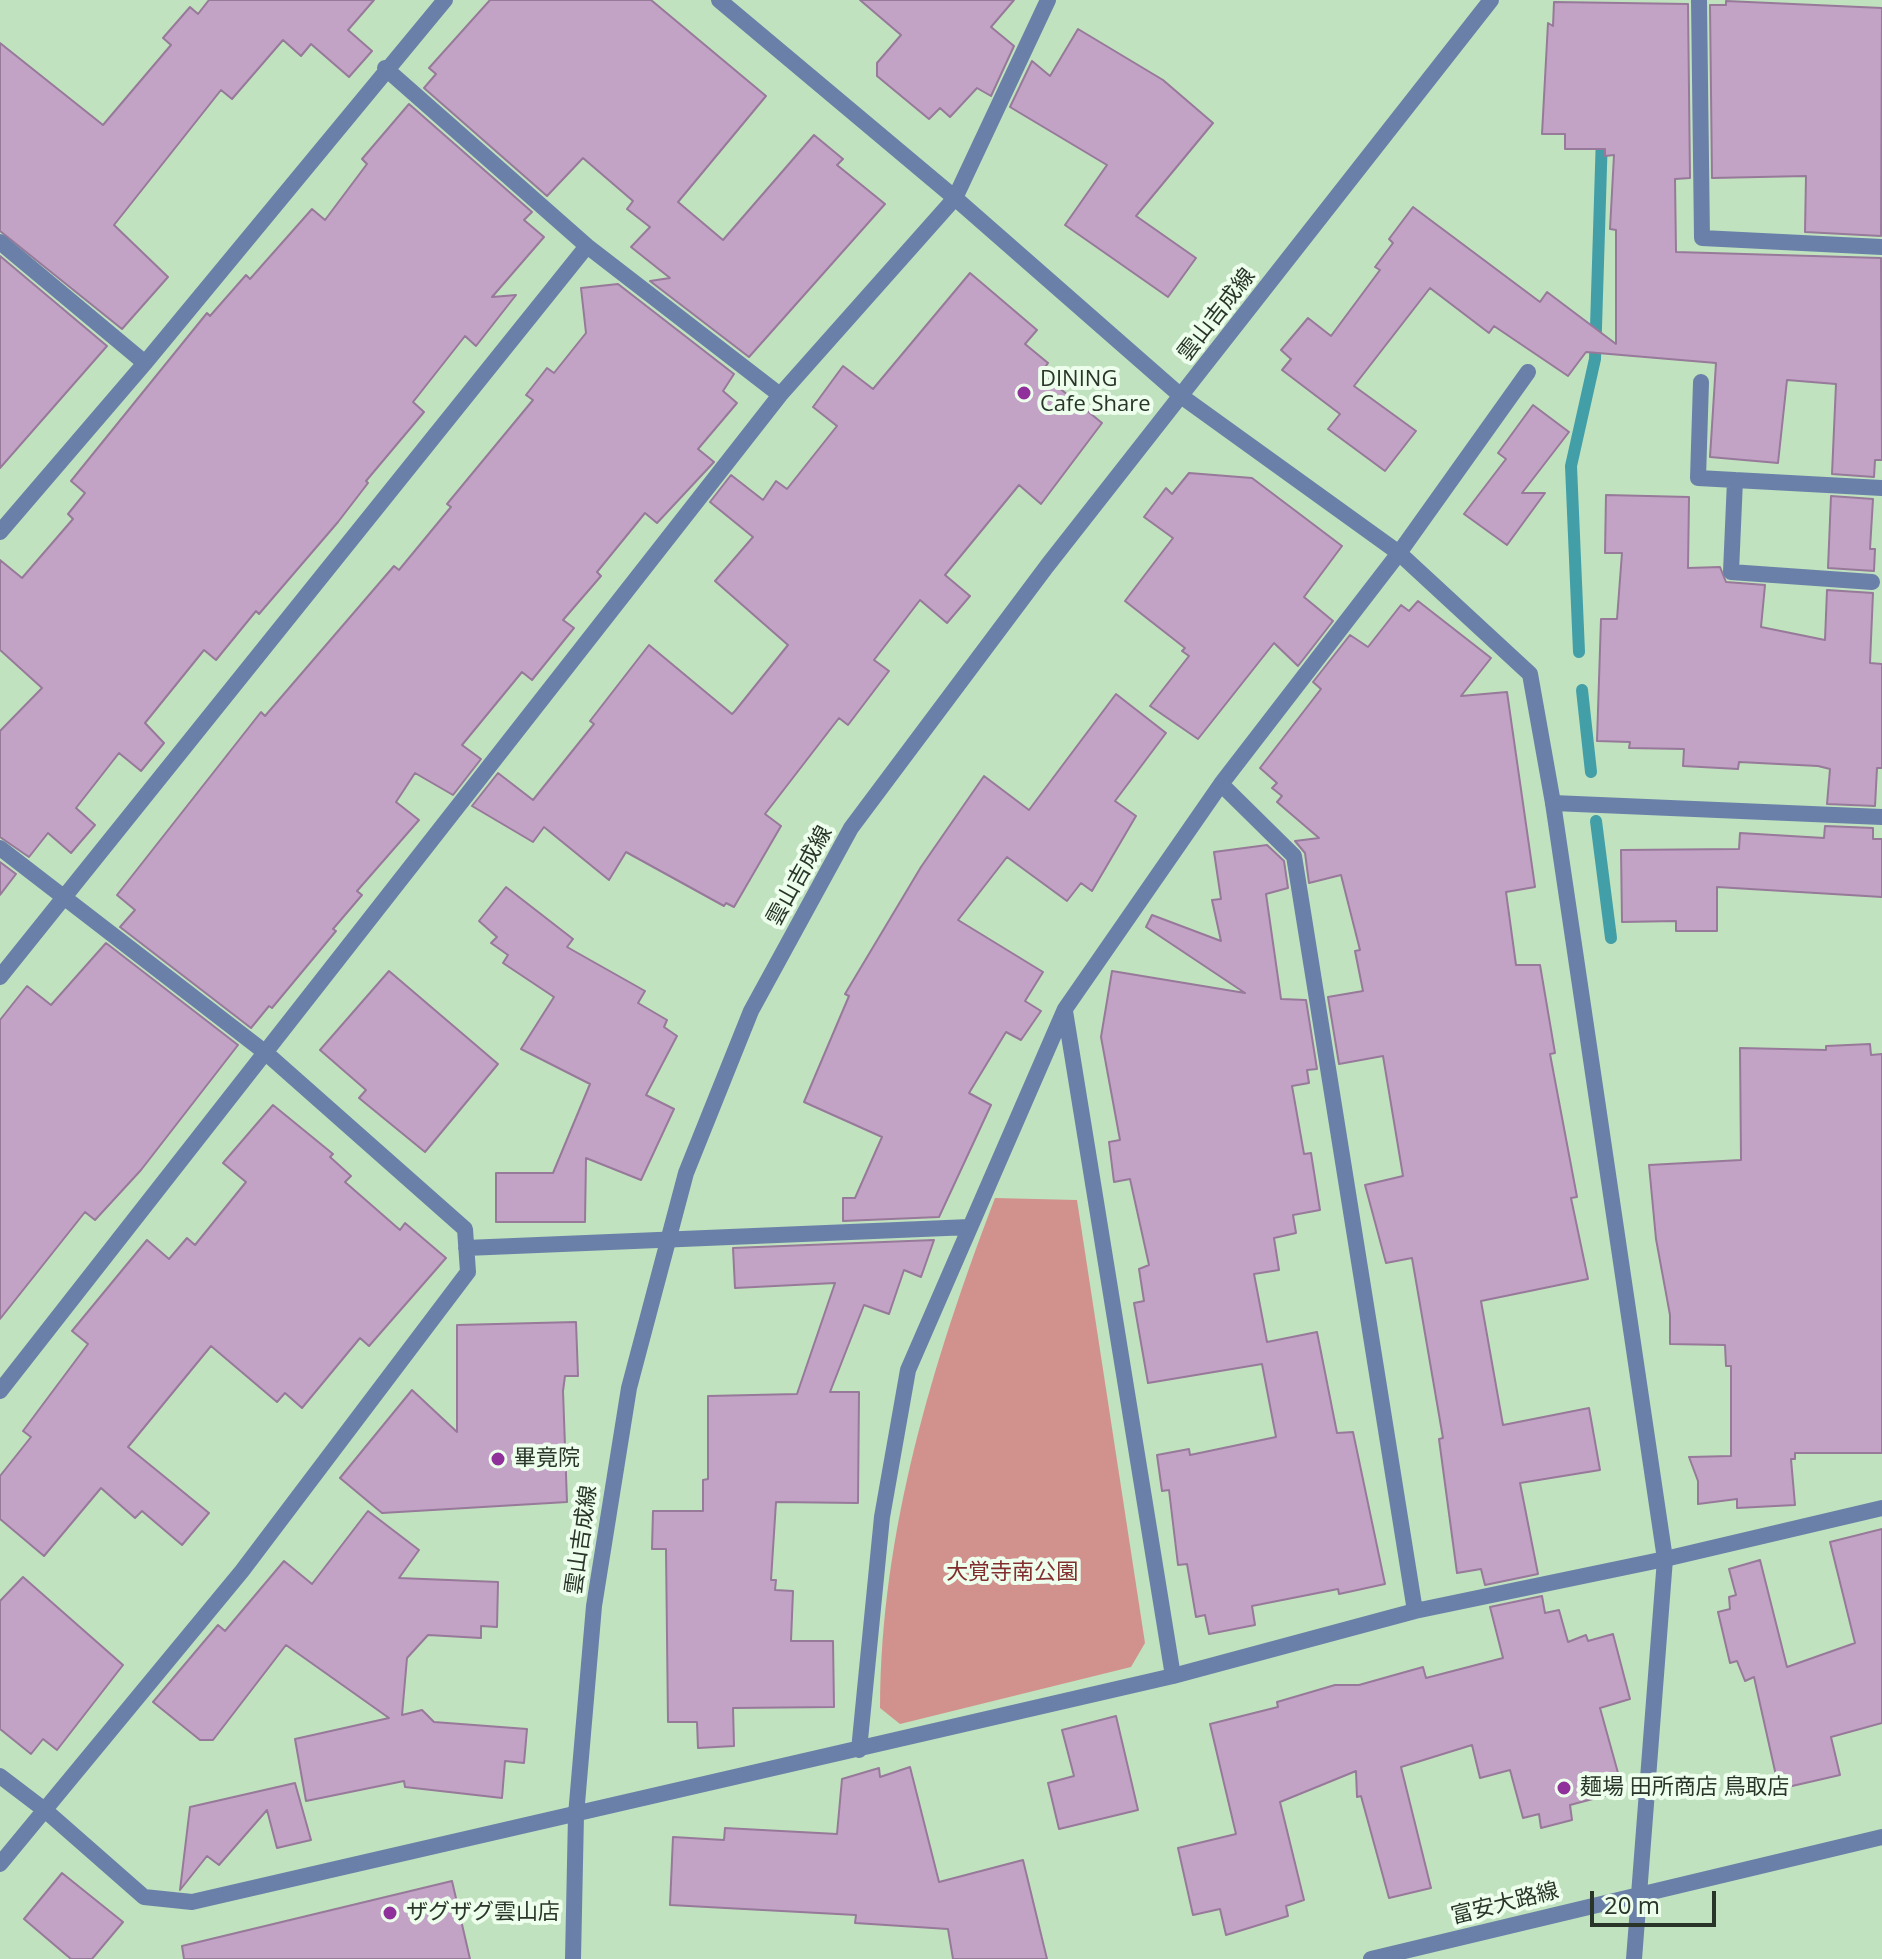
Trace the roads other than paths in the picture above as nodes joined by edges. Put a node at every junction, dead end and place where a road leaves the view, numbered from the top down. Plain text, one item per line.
1 (445, 0) edge
2 (719, 0) edge
3 (1048, 0) edge
4 (1491, 0) edge
5 (1699, 0) edge
6 (385, 68) junction
7 (955, 198) junction
8 (0, 242) edge
9 (587, 246) junction
10 (1882, 247) edge
11 (145, 363) junction
12 (1528, 372) dead end
13 (1701, 382) dead end
14 (780, 395) junction
15 (1181, 396) junction
16 (1735, 480) junction
17 (1882, 488) edge
18 (1, 531) edge
19 (1399, 553) junction
20 (1872, 582) dead end
21 (1221, 784) junction
22 (1553, 803) junction
23 (1882, 817) edge
24 (0, 848) edge
25 (62, 897) junction
26 (0, 977) edge
27 (1065, 1009) junction
28 (266, 1053) junction
29 (970, 1227) junction
30 (667, 1241) junction
31 (466, 1248) junction
32 (0, 1391) edge
33 (1882, 1508) edge
34 (1665, 1559) junction
35 (1415, 1611) junction
36 (1173, 1676) junction
37 (859, 1750) junction
38 (0, 1776) edge
39 (46, 1811) junction
40 (576, 1815) junction
41 (1882, 1837) edge
42 (0, 1864) edge
43 (1638, 1894) junction
44 (573, 1959) edge
45 (1371, 1959) edge
46 (1634, 1959) edge

1 - 6 street
2 - 7 street
3 - 7 street
4 - 15 street, 雲山吉成線
5 - 10 street
6 - 9 street
6 - 11 street
7 - 14 street
7 - 15 street
8 - 11 street
9 - 14 street
9 - 25 street
11 - 18 street
12 - 19 street
13 - 16 street
14 - 28 street
15 - 19 street
15 - 30 street, 雲山吉成線
16 - 17 street
16 - 20 street
19 - 21 street
19 - 22 street
21 - 27 street
21 - 35 street
22 - 23 street
22 - 34 street
24 - 25 street
25 - 26 street
25 - 28 street
27 - 29 street
27 - 36 street
28 - 31 street
28 - 32 street
29 - 30 street
29 - 37 street
30 - 31 street
30 - 40 street, 雲山吉成線
31 - 39 street
33 - 34 street
34 - 35 street
34 - 43 street
35 - 36 street
36 - 37 street
37 - 40 street
38 - 39 street
39 - 40 street
39 - 42 street
40 - 44 street, 雲山吉成線
41 - 43 street, 富安大路線
43 - 45 street, 富安大路線
43 - 46 street

